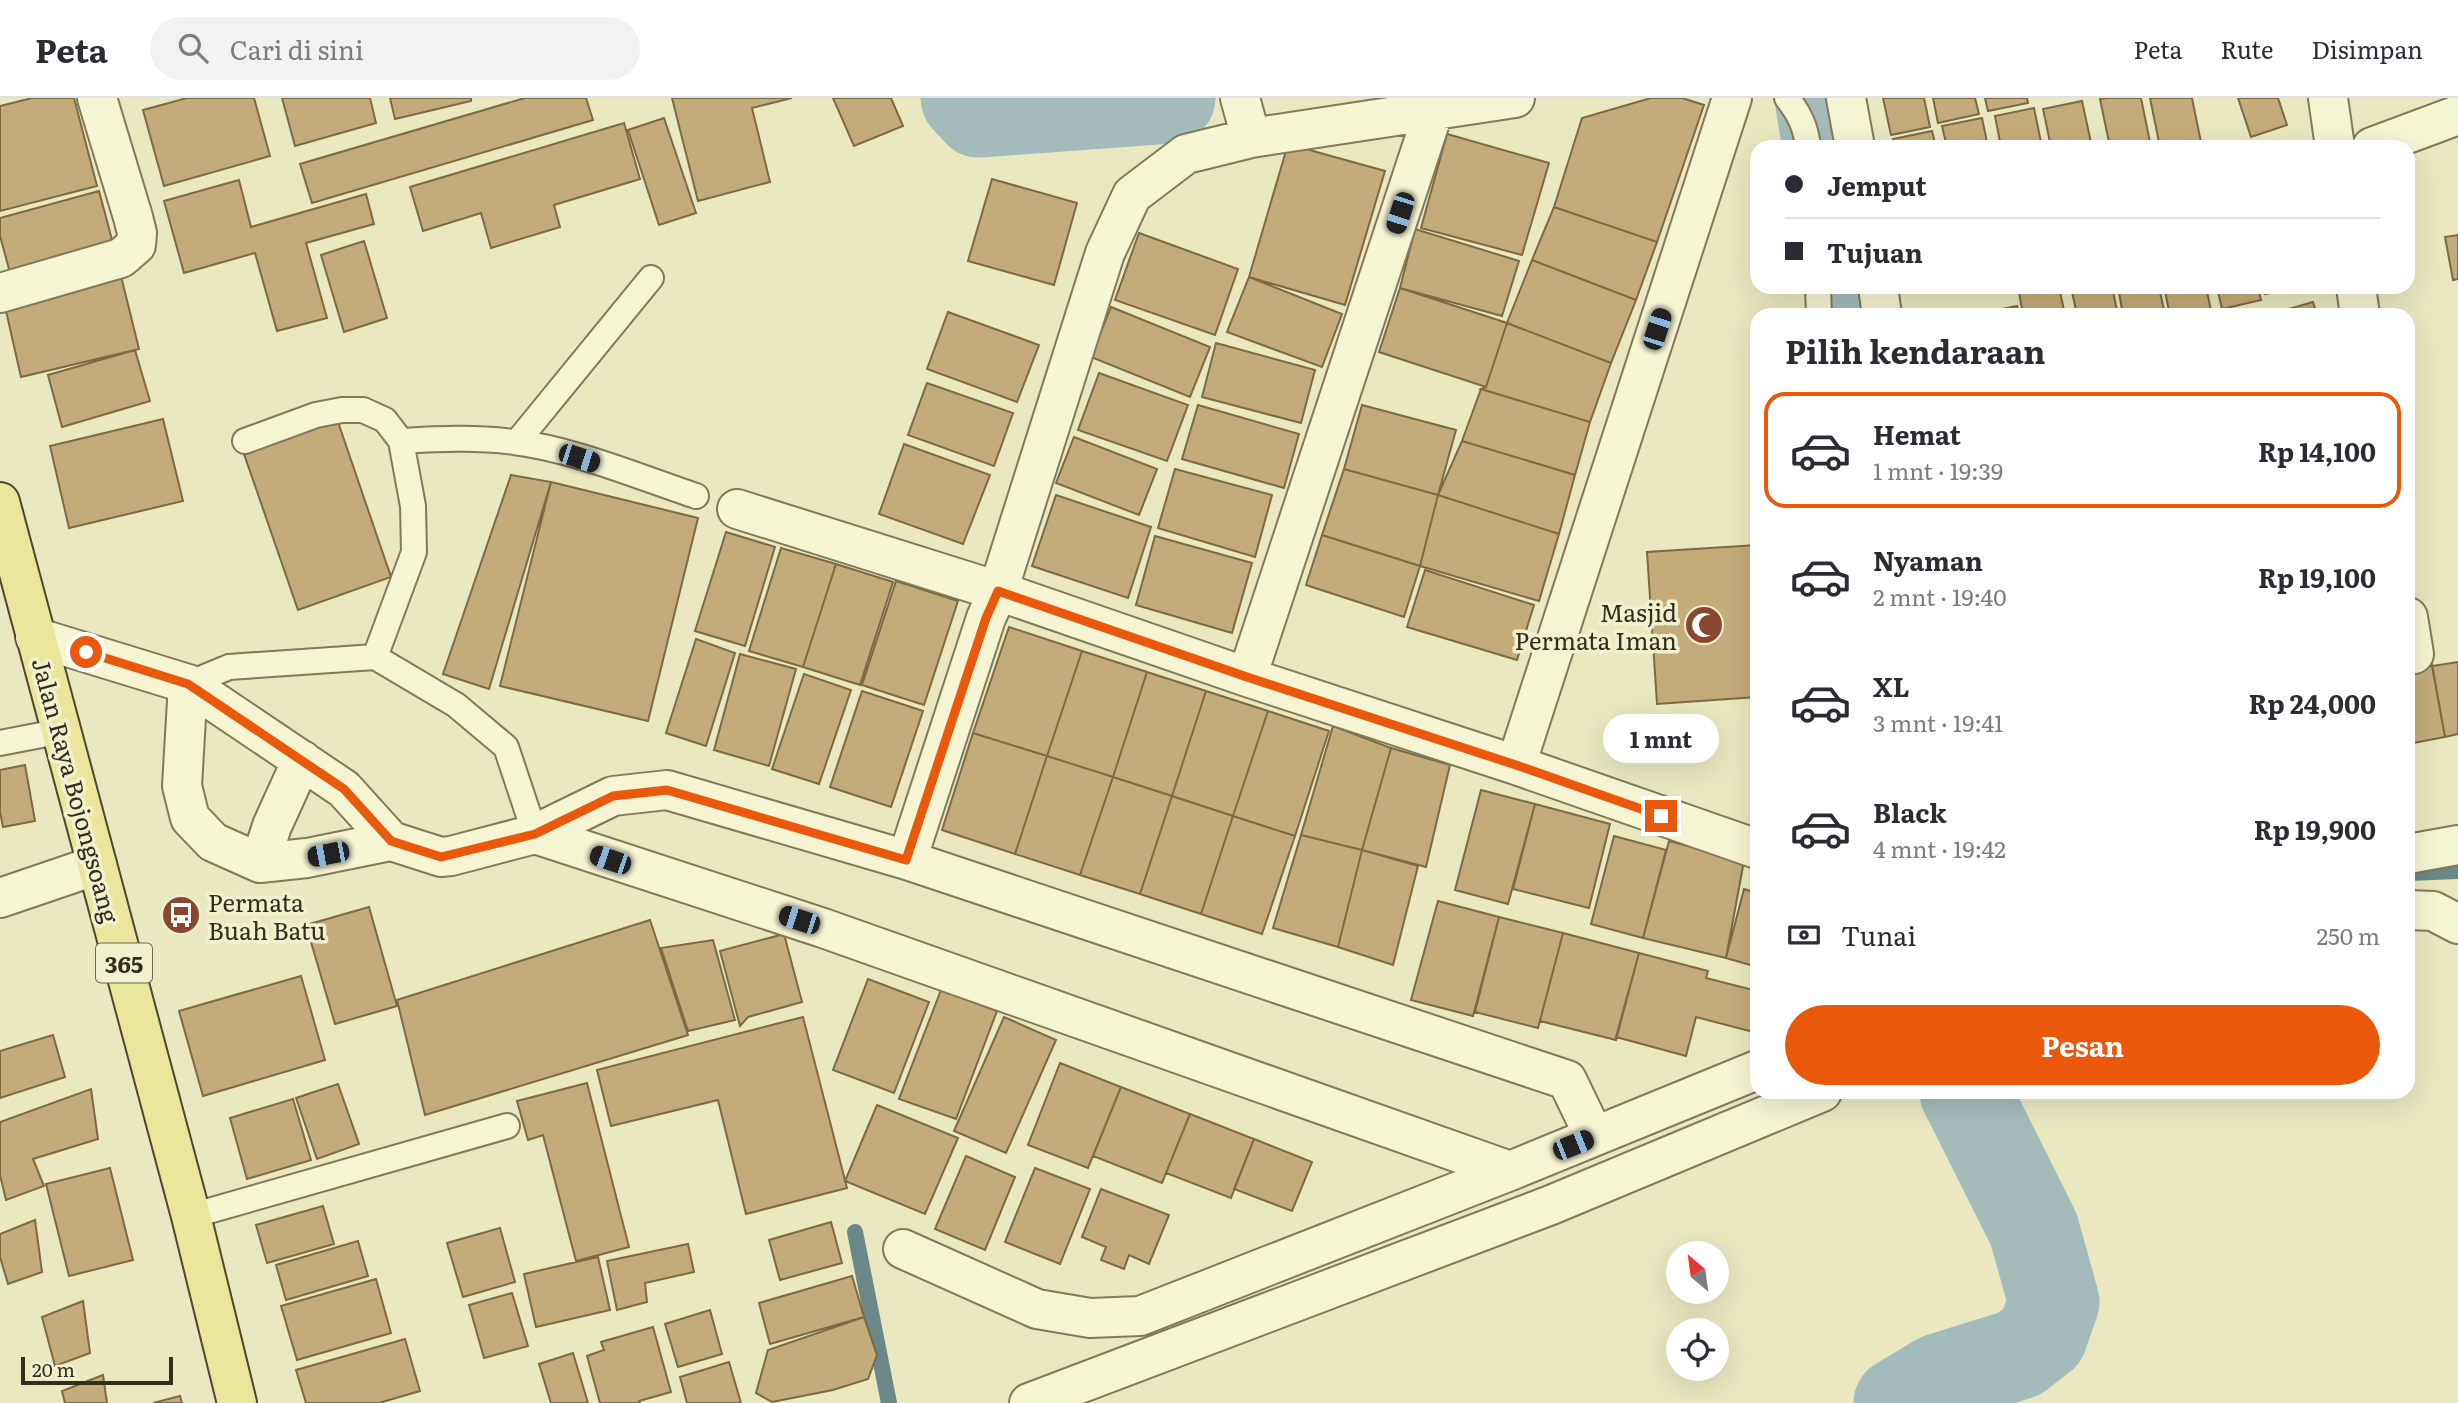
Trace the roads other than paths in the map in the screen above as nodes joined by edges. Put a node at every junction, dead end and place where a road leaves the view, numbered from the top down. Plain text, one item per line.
1 (97, 98) edge
2 (1515, 98) edge
3 (1732, 98) edge
4 (1787, 98) edge
5 (1846, 98) edge
6 (2328, 98) edge
7 (1434, 110) junction
8 (2458, 115) edge
9 (1245, 119) edge
10 (1808, 140) edge
11 (1854, 140) edge
12 (2334, 140) edge
13 (2391, 140) edge
14 (651, 278) dead end
15 (0, 293) edge
16 (401, 441) junction
17 (245, 442) dead end
18 (517, 442) junction
19 (696, 496) dead end
20 (737, 509) dead end
21 (2, 518) edge
22 (998, 591) junction
23 (35, 637) junction
24 (375, 657) junction
25 (1247, 677) junction
26 (188, 684) junction
27 (62, 731) junction
28 (0, 743) edge
29 (302, 761) junction
30 (1516, 765) junction
31 (535, 834) junction
32 (391, 841) junction
33 (2458, 845) edge
34 (1750, 847) edge
35 (2415, 853) edge
36 (906, 860) junction
37 (260, 863) junction
38 (97, 865) junction
39 (0, 898) edge
40 (2415, 910) edge
41 (2458, 924) edge
42 (1750, 1073) edge
43 (1805, 1099) edge
44 (507, 1126) dead end
45 (1594, 1136) junction
46 (1510, 1171) junction
47 (191, 1216) junction
48 (903, 1249) dead end
49 (237, 1403) edge
50 (1029, 1403) edge

1 - 15 street
2 - 7 street
3 - 30 street
4 - 10 lane
5 - 11 street
6 - 12 street
7 - 9 street
7 - 25 street
8 - 13 street
9 - 22 street
14 - 18 lane
16 - 17 lane
16 - 18 lane
16 - 24 lane
18 - 19 lane
20 - 22 street
21 - 23 main road, Jalan Raya Bojongsoang / 365
22 - 25 street
22 - 36 street
23 - 26 street
23 - 27 main road, Jalan Raya Bojongsoang / 365
24 - 26 lane
24 - 31 lane
25 - 30 street
26 - 29 street
26 - 37 street
27 - 28 lane
27 - 38 main road, Jalan Raya Bojongsoang / 365
29 - 32 street
29 - 37 street
30 - 34 street
31 - 32 street
31 - 36 street
31 - 46 street
32 - 37 street
33 - 35 street
36 - 45 street
38 - 39 street
38 - 47 main road, Jalan Raya Bojongsoang / 365
40 - 41 street
42 - 45 street
43 - 50 street
44 - 47 lane
45 - 46 street
46 - 48 street
47 - 49 main road, Jalan Raya Bojongsoang / 365

